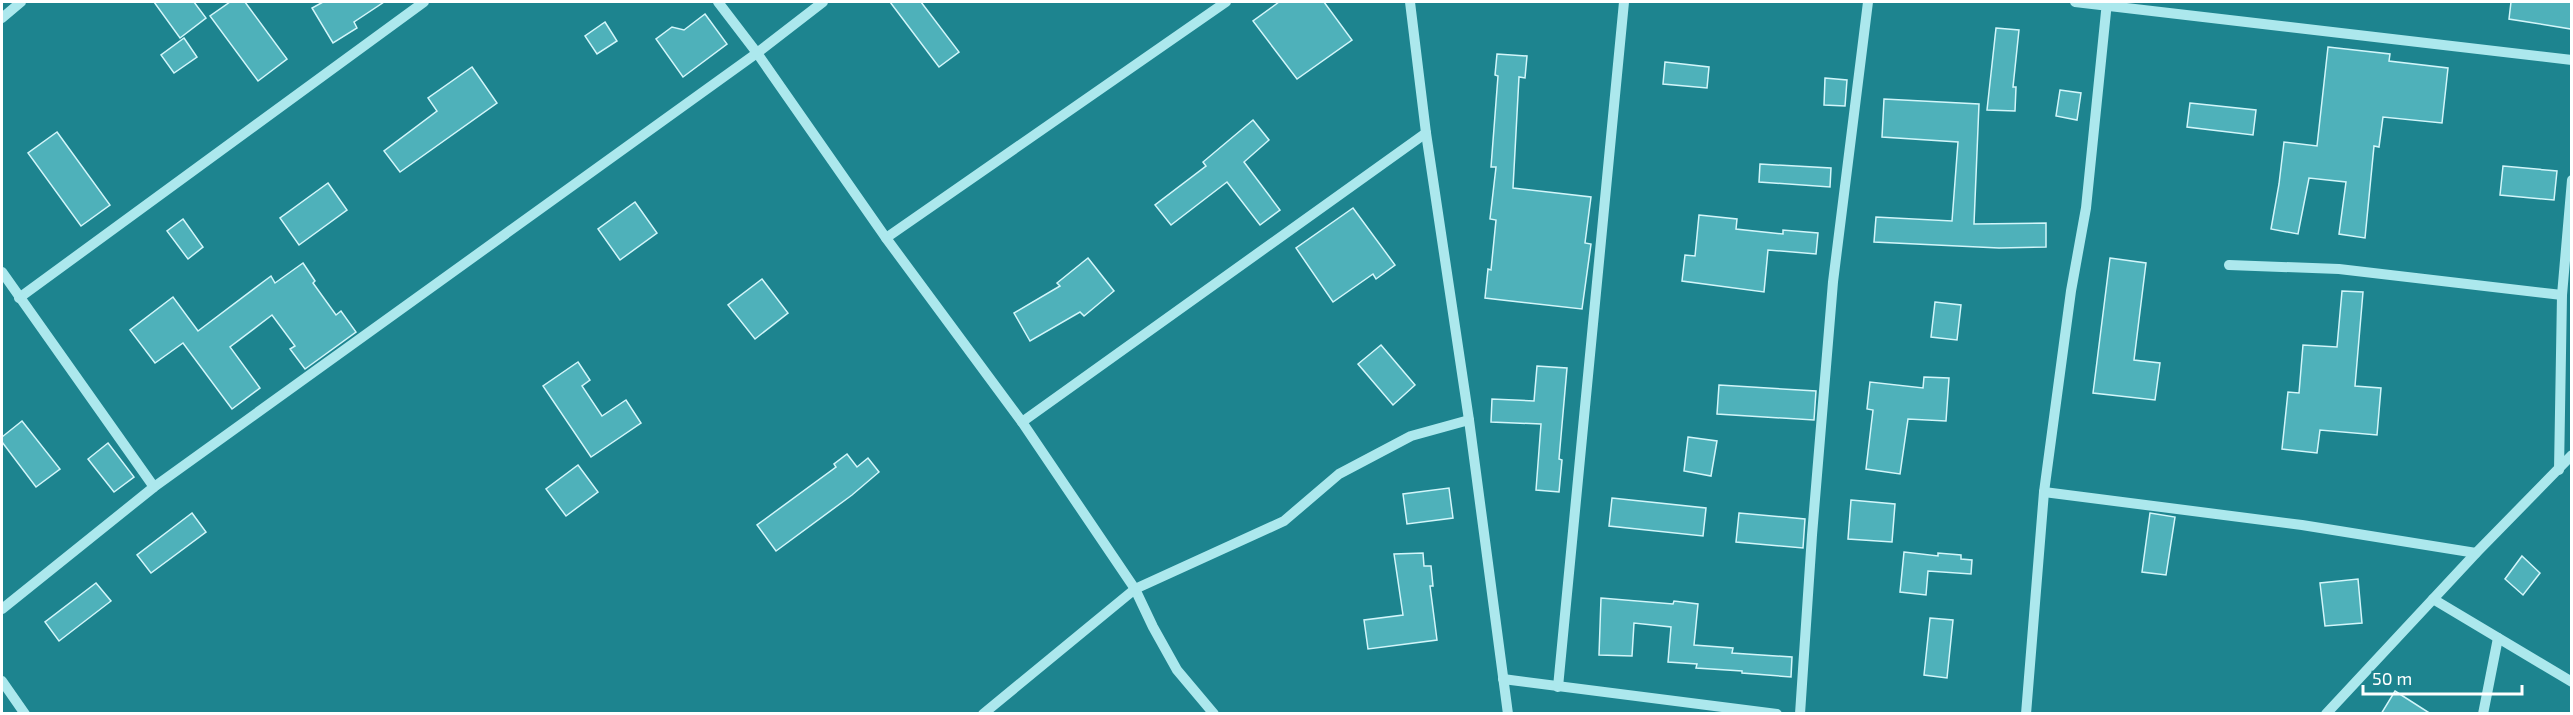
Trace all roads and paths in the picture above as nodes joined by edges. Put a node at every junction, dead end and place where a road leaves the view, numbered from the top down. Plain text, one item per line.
1 (21, 2) edge
2 (424, 2) edge
3 (718, 2) edge
4 (824, 2) edge
5 (1226, 2) edge
6 (1410, 2) edge
7 (1624, 2) edge
8 (1868, 2) edge
9 (2075, 2) edge
10 (2107, 3) edge
11 (2, 18) edge
12 (758, 53) junction
13 (2571, 60) edge
14 (1426, 133) junction
15 (2571, 180) edge
16 (886, 238) junction
17 (2229, 265) dead end
18 (2, 272) edge
19 (2562, 295) junction
20 (19, 298) junction
21 (1470, 420) junction
22 (1022, 422) junction
23 (2571, 456) edge
24 (2559, 470) junction
25 (154, 487) junction
26 (2044, 492) junction
27 (2476, 553) junction
28 (1135, 589) junction
29 (2433, 599) junction
30 (2, 609) edge
31 (2498, 638) junction
32 (1503, 679) junction
33 (2, 681) edge
34 (2571, 682) edge
35 (1558, 687) junction
36 (25, 714) edge
37 (983, 714) edge
38 (1214, 714) edge
39 (1508, 714) edge
40 (1777, 714) edge
41 (1800, 714) edge
42 (2026, 714) edge
43 (2326, 714) edge
44 (2483, 714) edge

1 - 11 street
2 - 20 street
3 - 12 street
4 - 12 street
5 - 16 street
6 - 14 street
7 - 35 street
8 - 41 street
9 - 10 street
10 - 13 street
10 - 26 street
12 - 16 street
12 - 25 street
14 - 21 street
14 - 22 street
15 - 19 street
16 - 22 street
17 - 19 street
18 - 20 street
19 - 24 street
20 - 25 street
21 - 28 street
21 - 32 street
22 - 28 street
23 - 24 street
24 - 27 street
25 - 30 street
26 - 27 street
26 - 42 street
27 - 29 street
28 - 37 street
28 - 38 street
29 - 31 street
29 - 43 street
31 - 34 street
31 - 44 street
32 - 35 street
32 - 39 street
33 - 36 street
35 - 40 street

